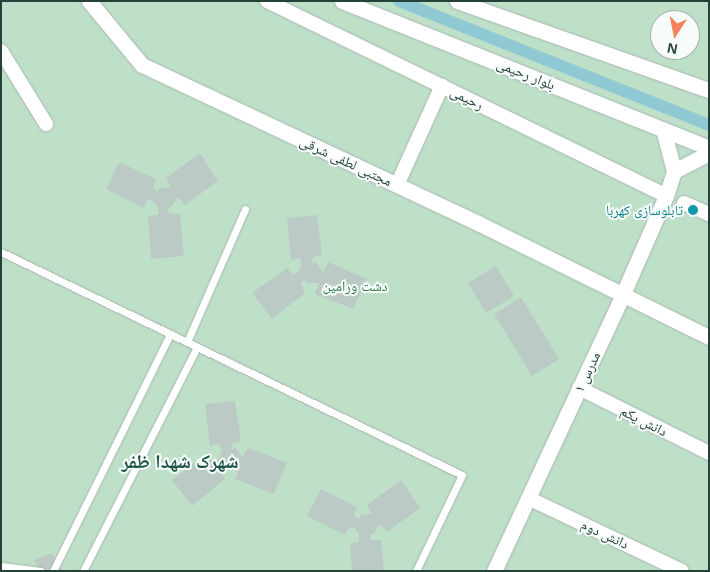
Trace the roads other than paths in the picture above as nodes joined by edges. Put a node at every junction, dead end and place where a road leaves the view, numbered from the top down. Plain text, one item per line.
1 (89, 1) edge
2 (267, 1) edge
3 (342, 1) edge
4 (456, 1) edge
5 (490, 7) edge
6 (1, 51) edge
7 (442, 86) junction
8 (709, 90) edge
9 (46, 124) dead end
10 (663, 129) junction
11 (709, 148) edge
12 (709, 152) edge
13 (674, 171) junction
14 (397, 185) junction
15 (666, 196) junction
16 (684, 203) dead end
17 (245, 209) dead end
18 (709, 214) edge
19 (1, 252) edge
20 (622, 296) junction
21 (170, 334) junction
22 (709, 338) edge
23 (187, 342) junction
24 (197, 347) junction
25 (579, 388) junction
26 (709, 454) edge
27 (528, 498) junction
28 (1, 566) edge
29 (41, 571) edge
30 (54, 571) edge
31 (83, 571) edge
32 (416, 571) edge
33 (494, 571) edge
34 (682, 571) edge

1 - 14 street, مجتبی لطفی شرقی
2 - 7 street, رحیمی
3 - 10 street, بلوار رحیمی
4 - 5 street
5 - 8 street
6 - 9 street
7 - 14 street
7 - 15 street, رحیمی
10 - 11 street, بلوار رحیمی
10 - 13 street
12 - 13 street
13 - 15 street, مدرس ۱
14 - 20 street, مجتبی لطفی شرقی
15 - 20 street, مدرس ۱
16 - 18 street
17 - 23 lane
19 - 21 lane
20 - 22 street, مجتبی لطفی شرقی
20 - 25 street, مدرس ۱
21 - 23 lane
21 - 30 lane
23 - 24 lane
24 - 31 lane
24 - 32 lane
25 - 26 street, دانش یکم
25 - 27 street, مدرس ۱
27 - 33 street, مدرس ۱
27 - 34 street, دانش دوم
28 - 29 lane

